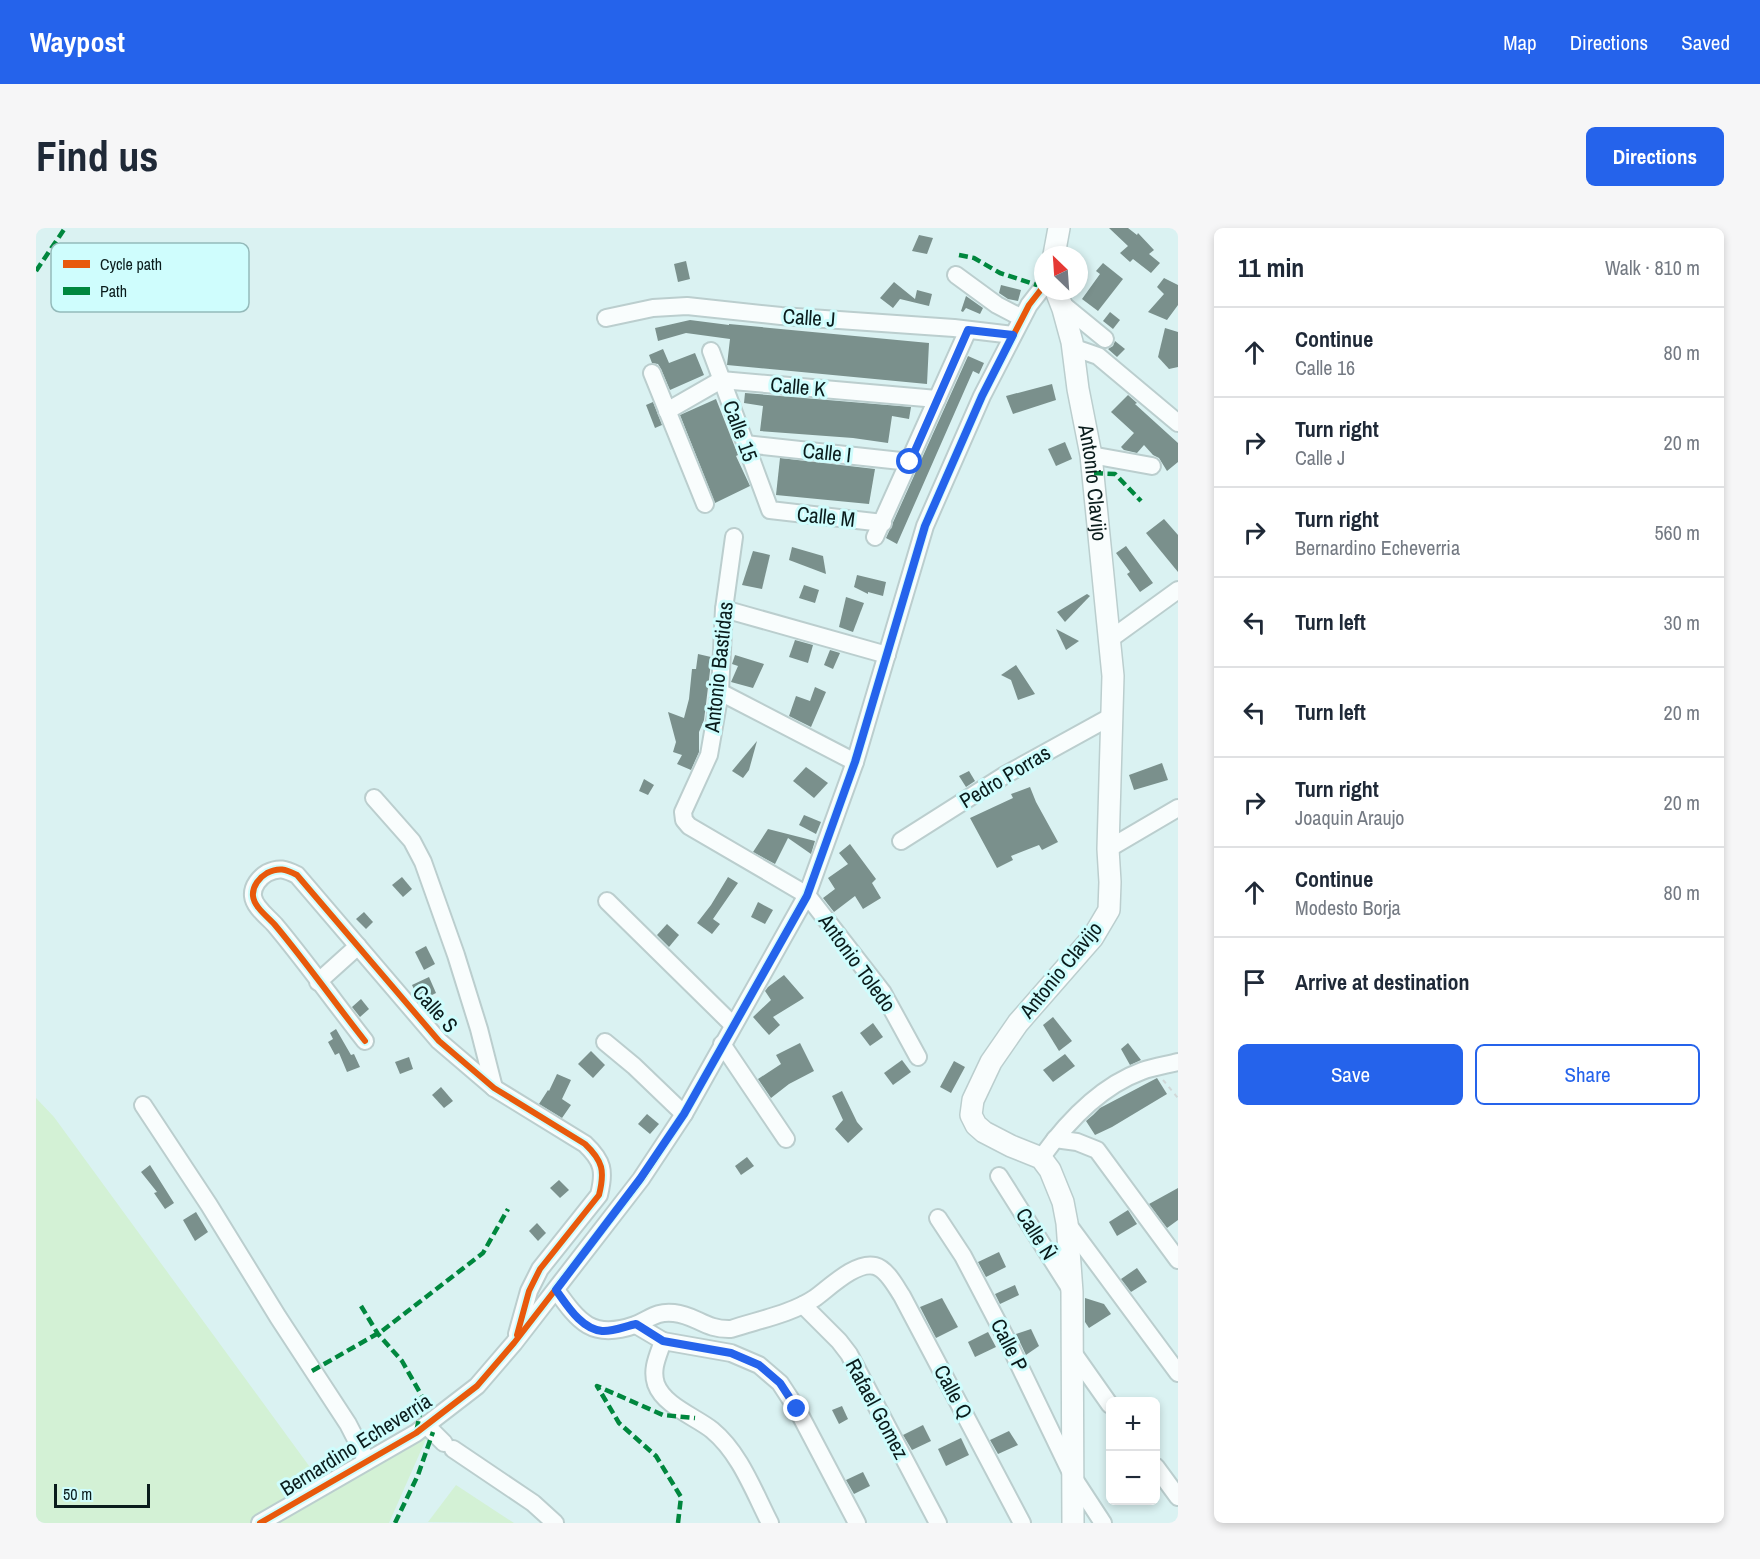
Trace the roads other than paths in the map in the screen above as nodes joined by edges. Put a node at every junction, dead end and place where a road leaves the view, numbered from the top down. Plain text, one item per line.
1 (1059, 228) edge
2 (1056, 246) edge
3 (956, 275) dead end
4 (1034, 298) edge
5 (1060, 300) edge
6 (1062, 300) edge
7 (606, 318) dead end
8 (1022, 318) junction
9 (968, 330) junction
10 (1013, 335) junction
11 (1105, 339) dead end
12 (1072, 347) junction
13 (711, 351) dead end
14 (652, 373) dead end
15 (721, 380) junction
16 (937, 399) junction
17 (667, 411) junction
18 (1178, 423) edge
19 (745, 444) junction
20 (1091, 455) junction
21 (910, 462) junction
22 (1152, 466) dead end
23 (705, 504) dead end
24 (770, 510) joint
25 (734, 537) dead end
26 (1178, 590) edge
27 (724, 609) junction
28 (1109, 640) junction
29 (887, 655) junction
30 (720, 693) junction
31 (1112, 716) junction
32 (855, 762) junction
33 (374, 798) dead end
34 (1178, 808) edge
35 (689, 826) joint
36 (901, 841) dead end
37 (1108, 849) junction
38 (807, 896) junction
39 (607, 901) dead end
40 (358, 946) junction
41 (318, 982) junction
42 (733, 1025) junction
43 (365, 1041) dead end
44 (605, 1042) dead end
45 (722, 1044) junction
46 (918, 1057) dead end
47 (1178, 1062) edge
48 (494, 1089) junction
49 (143, 1105) dead end
50 (684, 1114) junction
51 (786, 1139) dead end
52 (1055, 1139) junction
53 (1041, 1158) junction
54 (999, 1176) dead end
55 (939, 1218) dead end
56 (1067, 1223) junction
57 (1178, 1260) edge
58 (556, 1290) junction
59 (1072, 1292) junction
60 (803, 1305) junction
61 (636, 1324) junction
62 (663, 1341) junction
63 (514, 1343) junction
64 (1072, 1351) junction
65 (1178, 1373) edge
66 (1106, 1399) edge
67 (426, 1425) junction
68 (367, 1461) junction
69 (1160, 1474) edge
70 (1073, 1477) junction
71 (1178, 1497) edge
72 (260, 1523) edge
73 (555, 1523) edge
74 (770, 1523) edge
75 (856, 1523) edge
76 (938, 1523) edge
77 (1022, 1523) edge
78 (1073, 1523) edge
79 (1103, 1523) edge

1 - 2 main road
3 - 8 street
4 - 8 street, Bernardino Echeverria
5 - 12 main road, Antonio Clavijo
6 - 11 street
7 - 9 street, Calle J
8 - 10 street, Bernardino Echeverria
9 - 10 street, Calle J
9 - 16 street
10 - 29 street, Bernardino Echeverria
12 - 18 street
12 - 20 main road, Antonio Clavijo
13 - 15 street, Calle 15
14 - 17 street
15 - 16 street, Calle K
15 - 17 street
15 - 19 street, Calle 15
16 - 21 street
17 - 23 street
19 - 21 street, Calle I
19 - 24 street, Calle 15
20 - 22 street
20 - 28 main road, Antonio Clavijo
21 - 24 street, Calle M
25 - 27 street, Antonio Bastidas
26 - 28 street
27 - 29 street
27 - 30 street, Antonio Bastidas
28 - 31 main road, Antonio Clavijo
29 - 32 street, Bernardino Echeverria
30 - 32 street
30 - 35 street, Antonio Bastidas
31 - 36 street, Pedro Porras
31 - 37 main road, Antonio Clavijo
32 - 38 street, Bernardino Echeverria
33 - 48 street
34 - 37 street
35 - 38 street, Antonio Toledo
37 - 53 main road, Antonio Clavijo
38 - 42 street, Bernardino Echeverria
38 - 46 street, Antonio Toledo
39 - 42 street
40 - 41 street
40 - 41 street, Calle S
40 - 48 street, Calle S
41 - 43 street, Calle S
42 - 45 street, Bernardino Echeverria
44 - 50 street
45 - 50 street, Bernardino Echeverria
45 - 51 street
47 - 52 street
48 - 63 street, Calle S
49 - 68 street
50 - 58 street, Bernardino Echeverria
52 - 53 street
52 - 57 street
53 - 56 main road
54 - 59 street, Calle Ñ
55 - 70 street, Calle P
56 - 59 main road
56 - 65 street
58 - 61 street
58 - 63 street, Bernardino Echeverria
59 - 64 main road
60 - 61 street
60 - 76 street, Rafael Gomez
60 - 77 street, Calle Q
61 - 62 street
62 - 74 street
62 - 75 street
63 - 67 street, Bernardino Echeverria
64 - 66 street
64 - 70 main road
67 - 68 street, Bernardino Echeverria
67 - 73 street
68 - 72 street, Bernardino Echeverria
69 - 71 street
70 - 78 main road
70 - 79 street, Calle P

